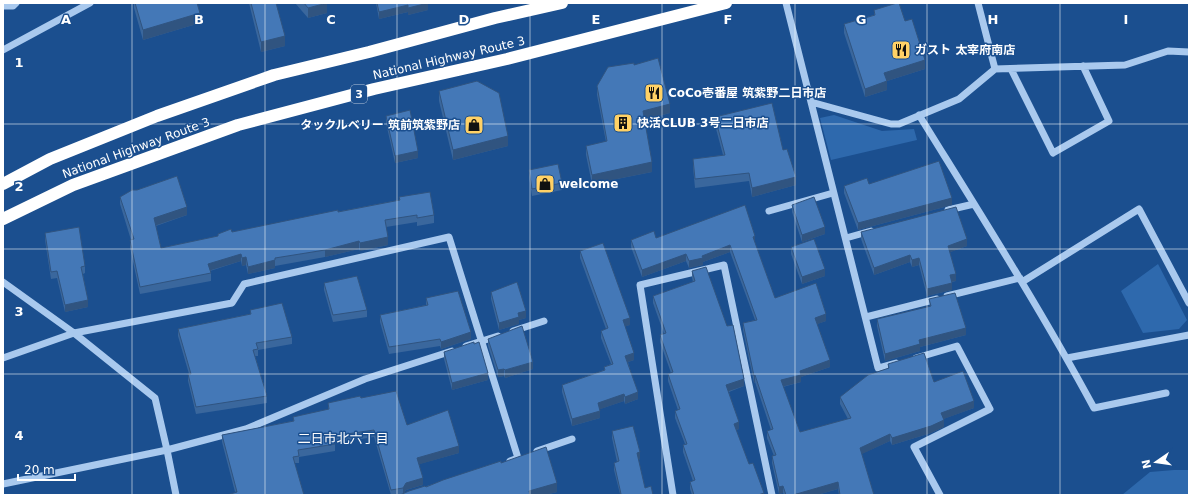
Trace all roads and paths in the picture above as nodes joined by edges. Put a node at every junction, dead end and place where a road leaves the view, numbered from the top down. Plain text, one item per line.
1 (16, 3) edge
2 (90, 3) edge
3 (562, 3) edge
4 (726, 3) edge
5 (786, 3) edge
6 (978, 3) edge
7 (3, 6) edge
8 (3, 50) edge
9 (1189, 52) edge
10 (1083, 66) junction
11 (1011, 69) junction
12 (995, 70) junction
13 (811, 102) junction
14 (919, 115) junction
15 (3, 184) edge
16 (833, 193) junction
17 (974, 204) junction
18 (769, 210) dead end
19 (944, 212) edge
20 (3, 219) edge
21 (876, 230) edge
22 (846, 238) junction
23 (1021, 280) junction
24 (3, 282) edge
25 (1189, 303) edge
26 (866, 317) junction
27 (544, 321) dead end
28 (74, 333) junction
29 (1189, 335) edge
30 (481, 341) junction
31 (3, 358) edge
32 (1067, 358) junction
33 (1166, 393) dead end
34 (572, 438) dead end
35 (168, 450) junction
36 (524, 456) junction
37 (503, 463) edge
38 (3, 484) edge
39 (176, 495) edge
40 (673, 495) edge
41 (772, 495) edge
42 (940, 495) edge

1 - 7 street
2 - 8 street
3 - 15 highway, National Highway Route 3
4 - 20 highway, National Highway Route 3 / 3
5 - 13 street
6 - 12 street
9 - 10 street
10 - 11 street
10 - 11 street
11 - 12 street
12 - 14 street
13 - 14 street
13 - 16 street
14 - 17 street
16 - 18 street
16 - 22 street
17 - 19 street
17 - 23 street
21 - 22 street
22 - 26 street
23 - 25 street
23 - 26 street
23 - 32 street
24 - 28 street
26 - 42 street
27 - 30 street
28 - 30 street
28 - 31 street
28 - 35 street
29 - 32 street
30 - 35 street
30 - 36 street
32 - 33 street
34 - 36 street
35 - 38 street
35 - 39 street
36 - 37 street
40 - 41 street

